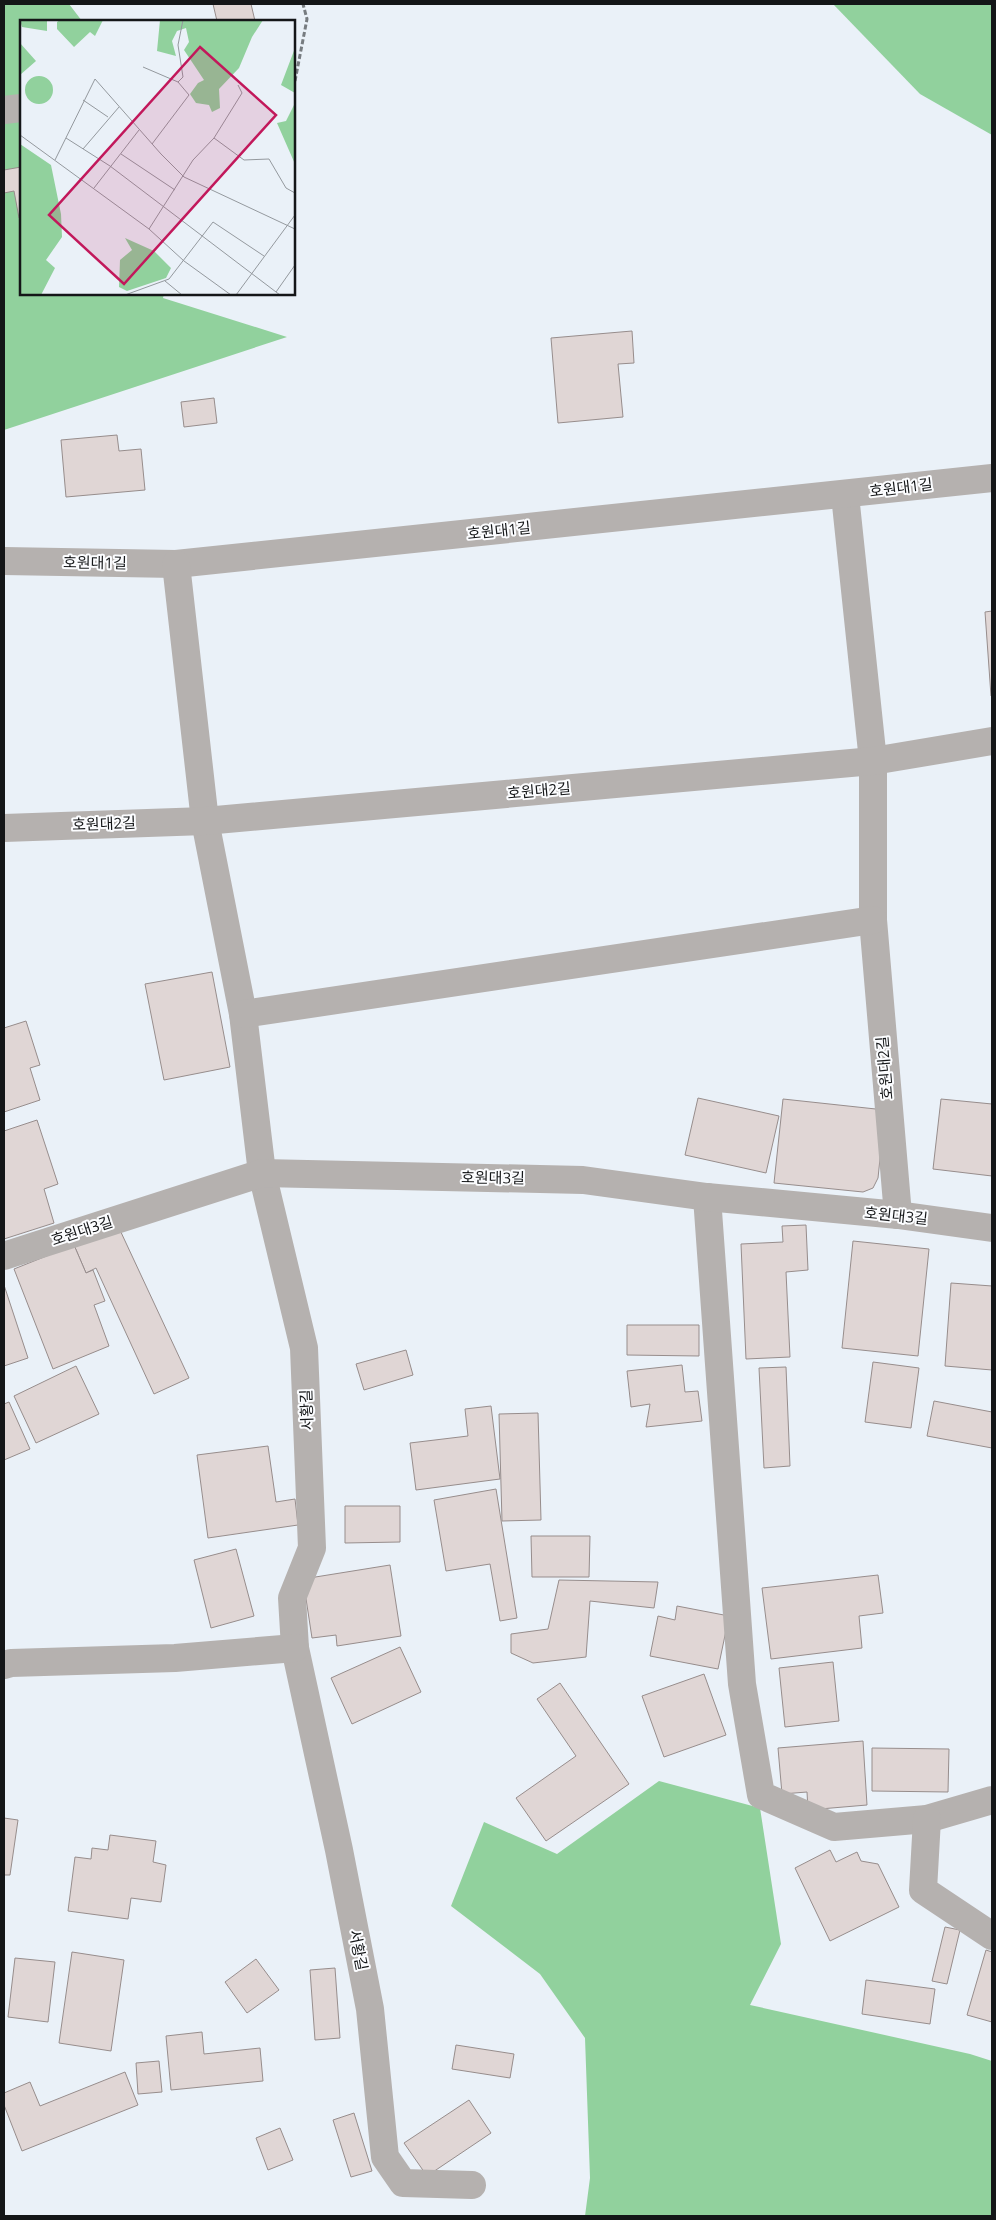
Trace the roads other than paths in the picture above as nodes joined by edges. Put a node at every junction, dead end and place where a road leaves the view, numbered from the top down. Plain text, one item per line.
1 (20, 108) edge
2 (4, 110) edge
3 (992, 478) edge
4 (845, 495) junction
5 (4, 561) edge
6 (176, 564) junction
7 (992, 741) edge
8 (873, 761) junction
9 (205, 821) junction
10 (4, 828) edge
11 (873, 920) junction
12 (243, 1014) junction
13 (262, 1173) junction
14 (707, 1197) junction
15 (898, 1216) junction
16 (992, 1228) edge
17 (4, 1256) edge
18 (295, 1648) junction
19 (4, 1665) edge
20 (992, 1800) edge
21 (927, 1819) junction
22 (992, 1936) edge
23 (472, 2185) dead end

1 - 2 street
3 - 4 street, 호원대1길
4 - 6 street, 호원대1길
4 - 8 street
5 - 6 street, 호원대1길
6 - 9 street
7 - 8 street, 호원대2길
8 - 9 street, 호원대2길
8 - 11 street, 호원대2길
9 - 10 street, 호원대2길
9 - 12 street
11 - 12 street
11 - 15 street, 호원대2길
12 - 13 street
13 - 14 street, 호원대3길
13 - 17 street, 호원대3길
13 - 18 street, 서황길
14 - 15 street, 호원대3길
14 - 21 street
15 - 16 street, 호원대3길
18 - 19 street
18 - 23 street, 서황길
20 - 21 street
21 - 22 street

